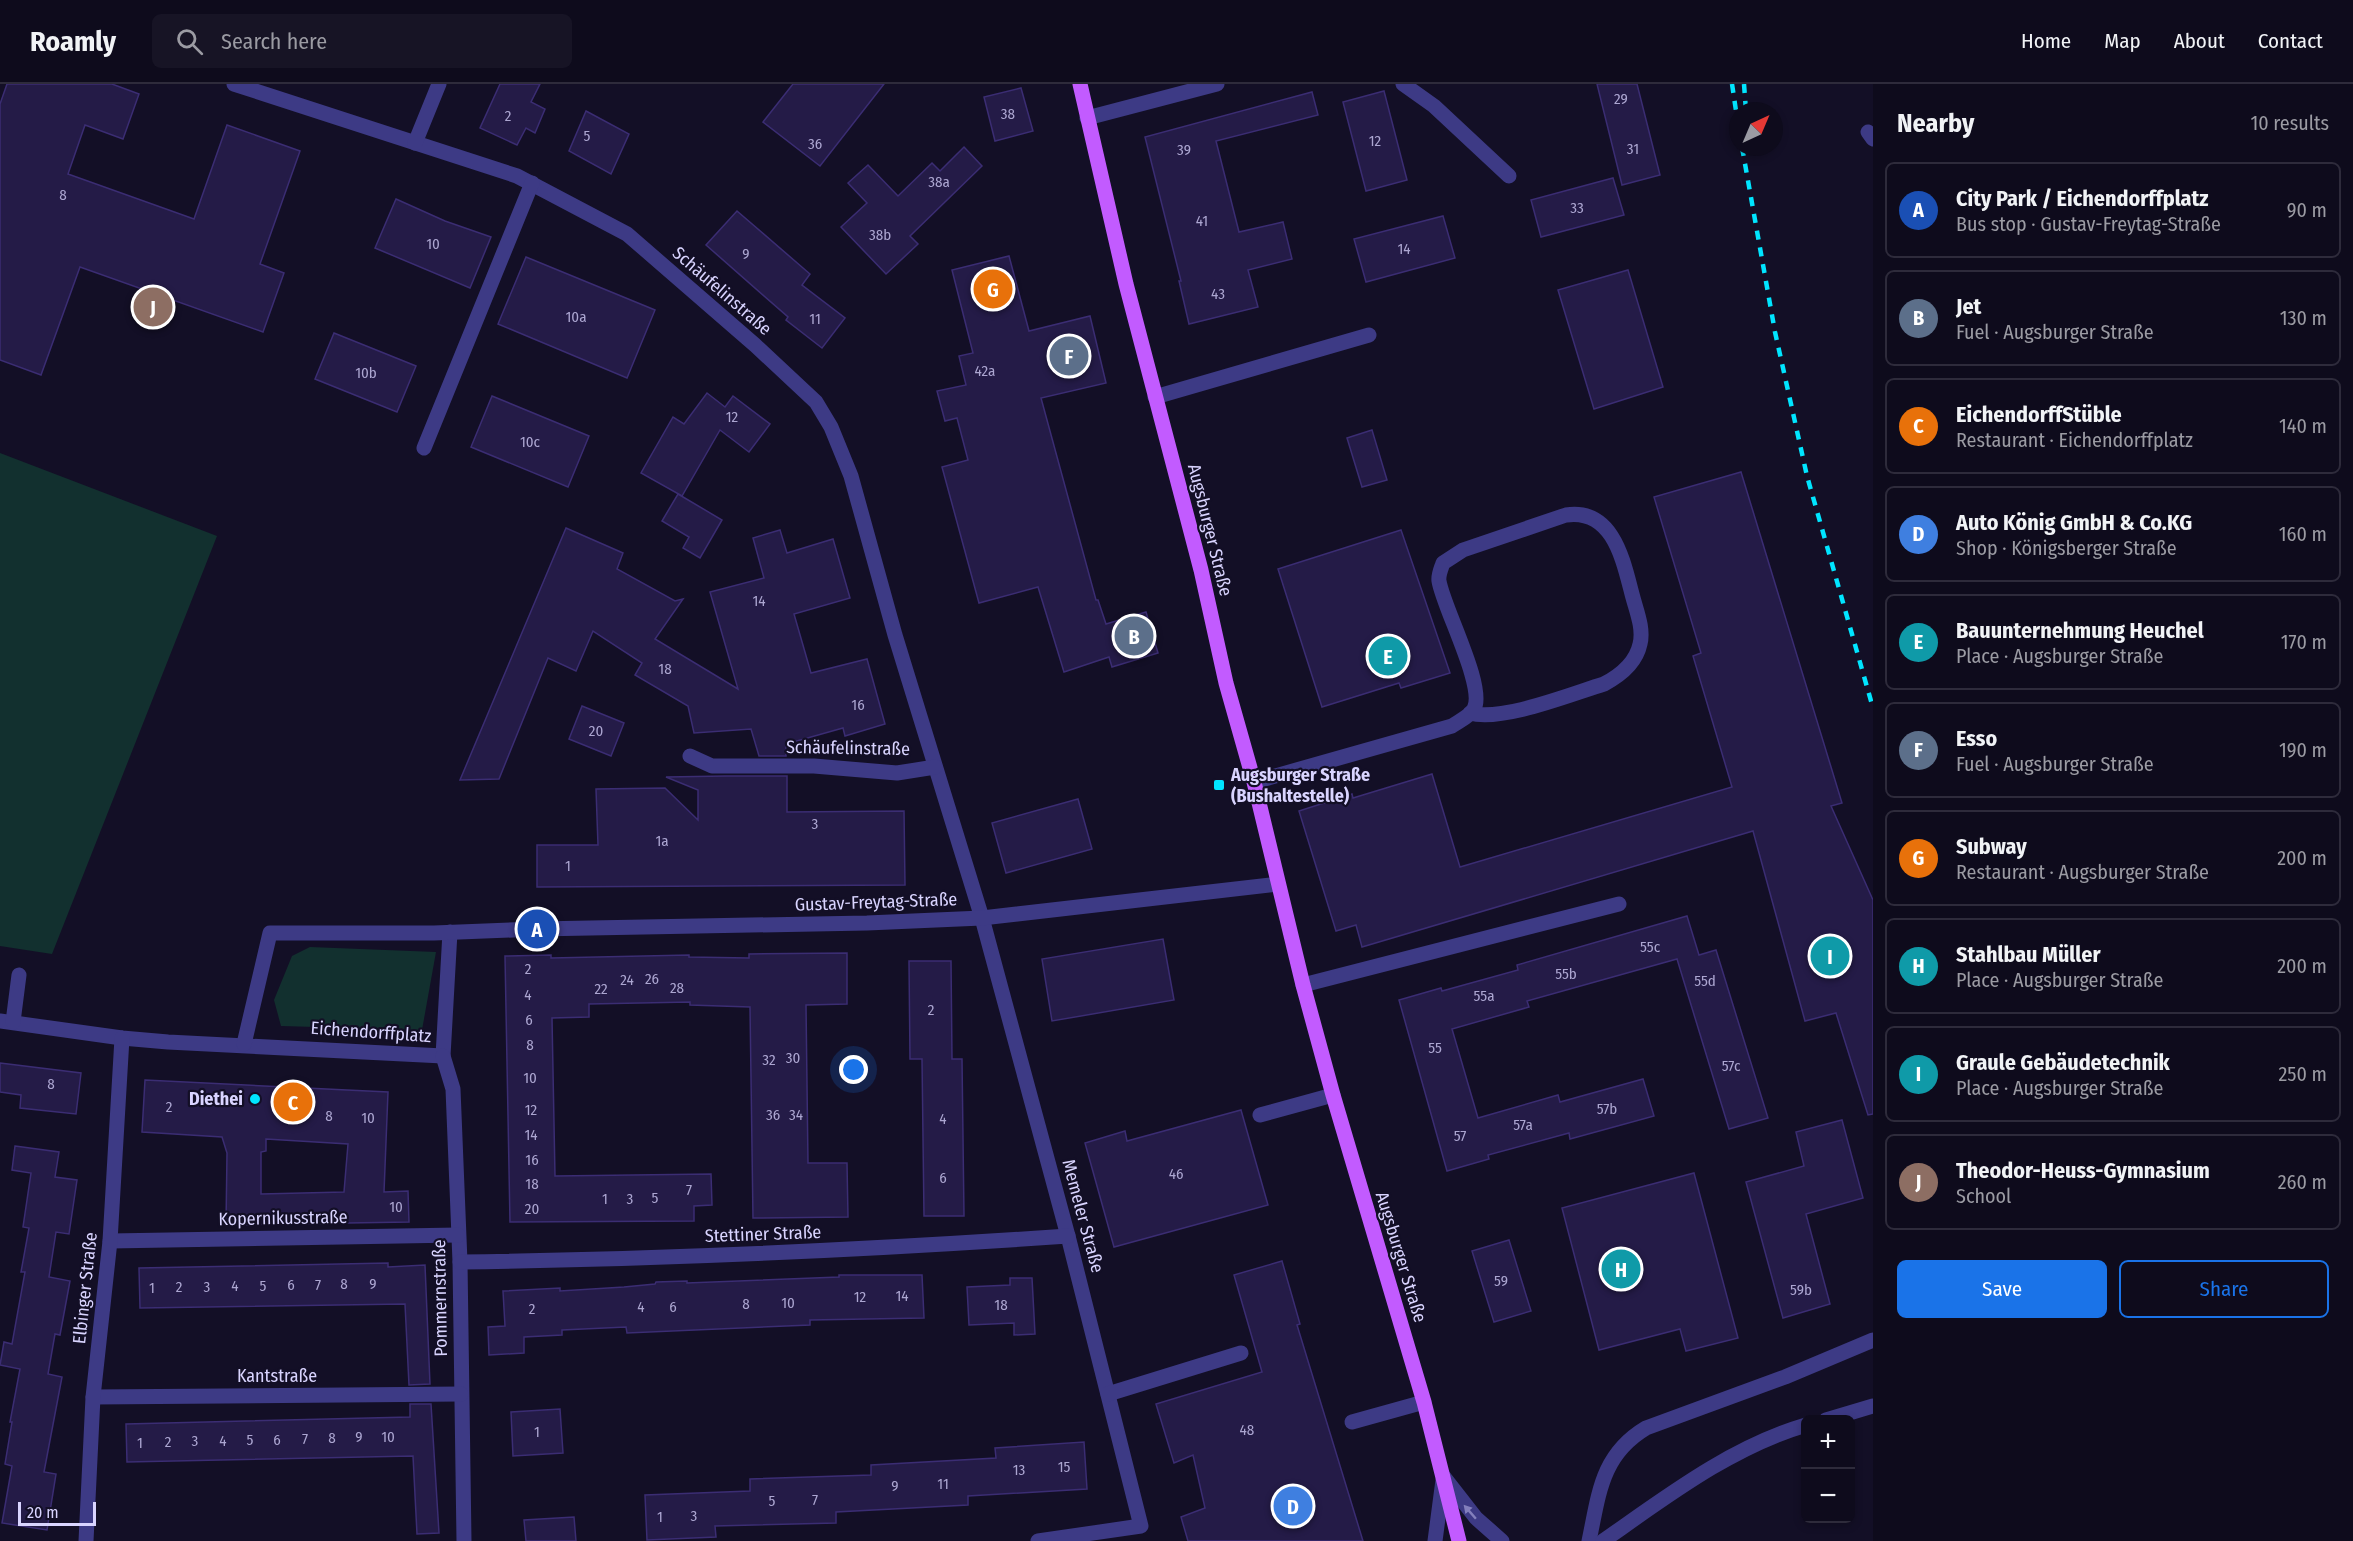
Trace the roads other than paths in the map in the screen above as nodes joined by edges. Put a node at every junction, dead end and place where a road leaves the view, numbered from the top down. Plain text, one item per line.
1 (234, 84) edge
2 (439, 84) edge
3 (1080, 84) edge
4 (1217, 84) edge
5 (1403, 84) edge
6 (1087, 118) junction
7 (415, 143) junction
8 (1509, 176) dead end
9 (532, 183) junction
10 (1369, 335) dead end
11 (1155, 397) junction
12 (424, 448) dead end
13 (1470, 713) junction
14 (690, 756) dead end
15 (935, 767) junction
16 (1254, 782) junction
17 (1278, 884) junction
18 (1619, 904) dead end
19 (982, 918) junction
20 (450, 932) junction
21 (19, 975) dead end
22 (1303, 985) junction
23 (6, 1022) edge
24 (122, 1038) junction
25 (244, 1044) junction
26 (443, 1056) junction
27 (1333, 1095) junction
28 (1260, 1115) dead end
29 (458, 1235) junction
30 (1068, 1236) junction
31 (110, 1240) junction
32 (460, 1262) junction
33 (1873, 1340) edge
34 (1241, 1353) dead end
35 (461, 1394) junction
36 (1108, 1394) junction
37 (93, 1397) junction
38 (1424, 1402) junction
39 (1873, 1406) edge
40 (1840, 1415) edge
41 (1352, 1422) dead end
42 (1801, 1427) edge
43 (1444, 1478) junction
44 (86, 1541) edge
45 (464, 1541) edge
46 (1038, 1541) edge
47 (1435, 1541) edge
48 (1459, 1541) edge
49 (1502, 1541) edge
50 (1589, 1541) edge
51 (1603, 1541) edge

1 - 7 street, Schäufelinstraße
2 - 7 street
3 - 6 main road, Augsburger Straße
4 - 6 street
5 - 8 street
6 - 11 main road, Augsburger Straße
7 - 9 street, Schäufelinstraße
9 - 12 street
9 - 15 street, Schäufelinstraße
10 - 11 street
11 - 16 main road, Augsburger Straße
13 - 13 street
13 - 16 street
14 - 15 street, Schäufelinstraße
15 - 19 street, Schäufelinstraße
16 - 17 main road, Augsburger Straße
17 - 19 street, Gustav-Freytag-Straße
17 - 22 main road, Augsburger Straße
18 - 22 street
19 - 20 street, Gustav-Freytag-Straße
19 - 30 street, Memeler Straße
20 - 25 street
20 - 26 street, Eichendorffplatz
21 - 23 street
22 - 27 main road, Augsburger Straße
23 - 24 street, Eichendorffplatz
24 - 25 street, Eichendorffplatz
24 - 31 street, Elbinger Straße
25 - 26 street, Eichendorffplatz
26 - 29 street, Pommernstraße
27 - 28 street
27 - 38 main road, Augsburger Straße
29 - 31 street, Kopernikusstraße
29 - 32 street, Pommernstraße
30 - 32 street, Stettiner Straße
30 - 36 street, Memeler Straße
31 - 37 street, Elbinger Straße
32 - 35 street, Pommernstraße
33 - 50 street
34 - 36 street
35 - 37 street, Kantstraße
35 - 45 street, Pommernstraße
36 - 46 street, Memeler Straße
37 - 44 street, Elbinger Straße
38 - 41 street
38 - 43 main road, Augsburger Straße
39 - 40 street
42 - 51 street
43 - 47 street
43 - 48 main road, Augsburger Straße
49 -> 43 street

